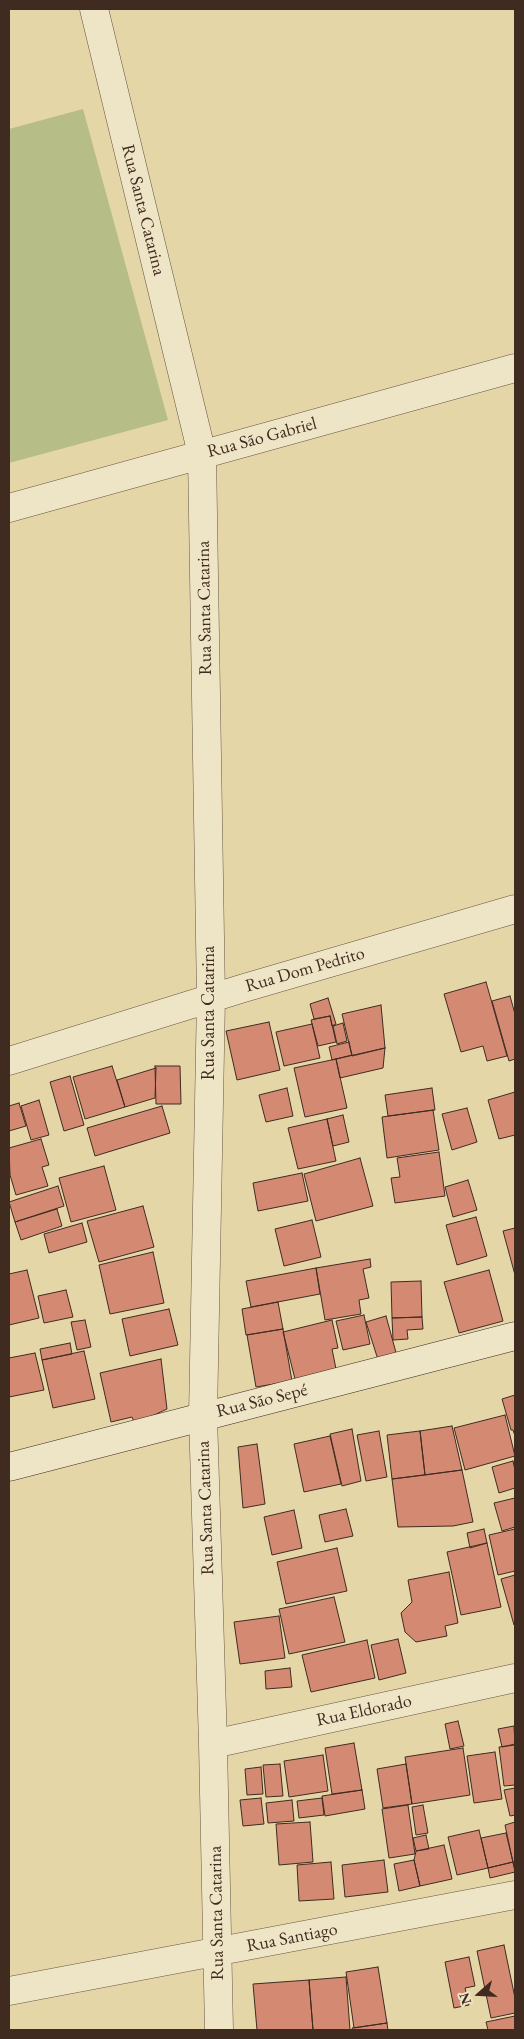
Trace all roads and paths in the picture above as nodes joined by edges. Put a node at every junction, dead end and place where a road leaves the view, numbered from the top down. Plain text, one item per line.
1 (94, 9) edge
2 (515, 368) edge
3 (202, 454) junction
4 (9, 508) edge
5 (515, 909) edge
6 (211, 998) junction
7 (9, 1061) edge
8 (515, 1336) edge
9 (203, 1416) junction
10 (9, 1467) edge
11 (515, 1678) edge
12 (213, 1744) junction
13 (515, 1895) edge
14 (217, 1952) junction
15 (9, 1991) edge
16 (219, 2030) edge

1 - 3 street, Rua Santa Catarina
2 - 3 street, Rua São Gabriel
3 - 4 street, Rua São Gabriel
3 - 6 street, Rua Santa Catarina
5 - 6 street, Rua Dom Pedrito
6 - 7 street, Rua Dom Pedrito
6 - 9 street, Rua Santa Catarina
8 - 9 street, Rua São Sepé
9 - 10 street, Rua São Sepé
9 - 12 street, Rua Santa Catarina
11 - 12 street, Rua Eldorado
12 - 14 street, Rua Santa Catarina
13 - 14 street, Rua Santiago
14 - 15 street, Rua Santiago
14 - 16 street, Rua Santa Catarina

